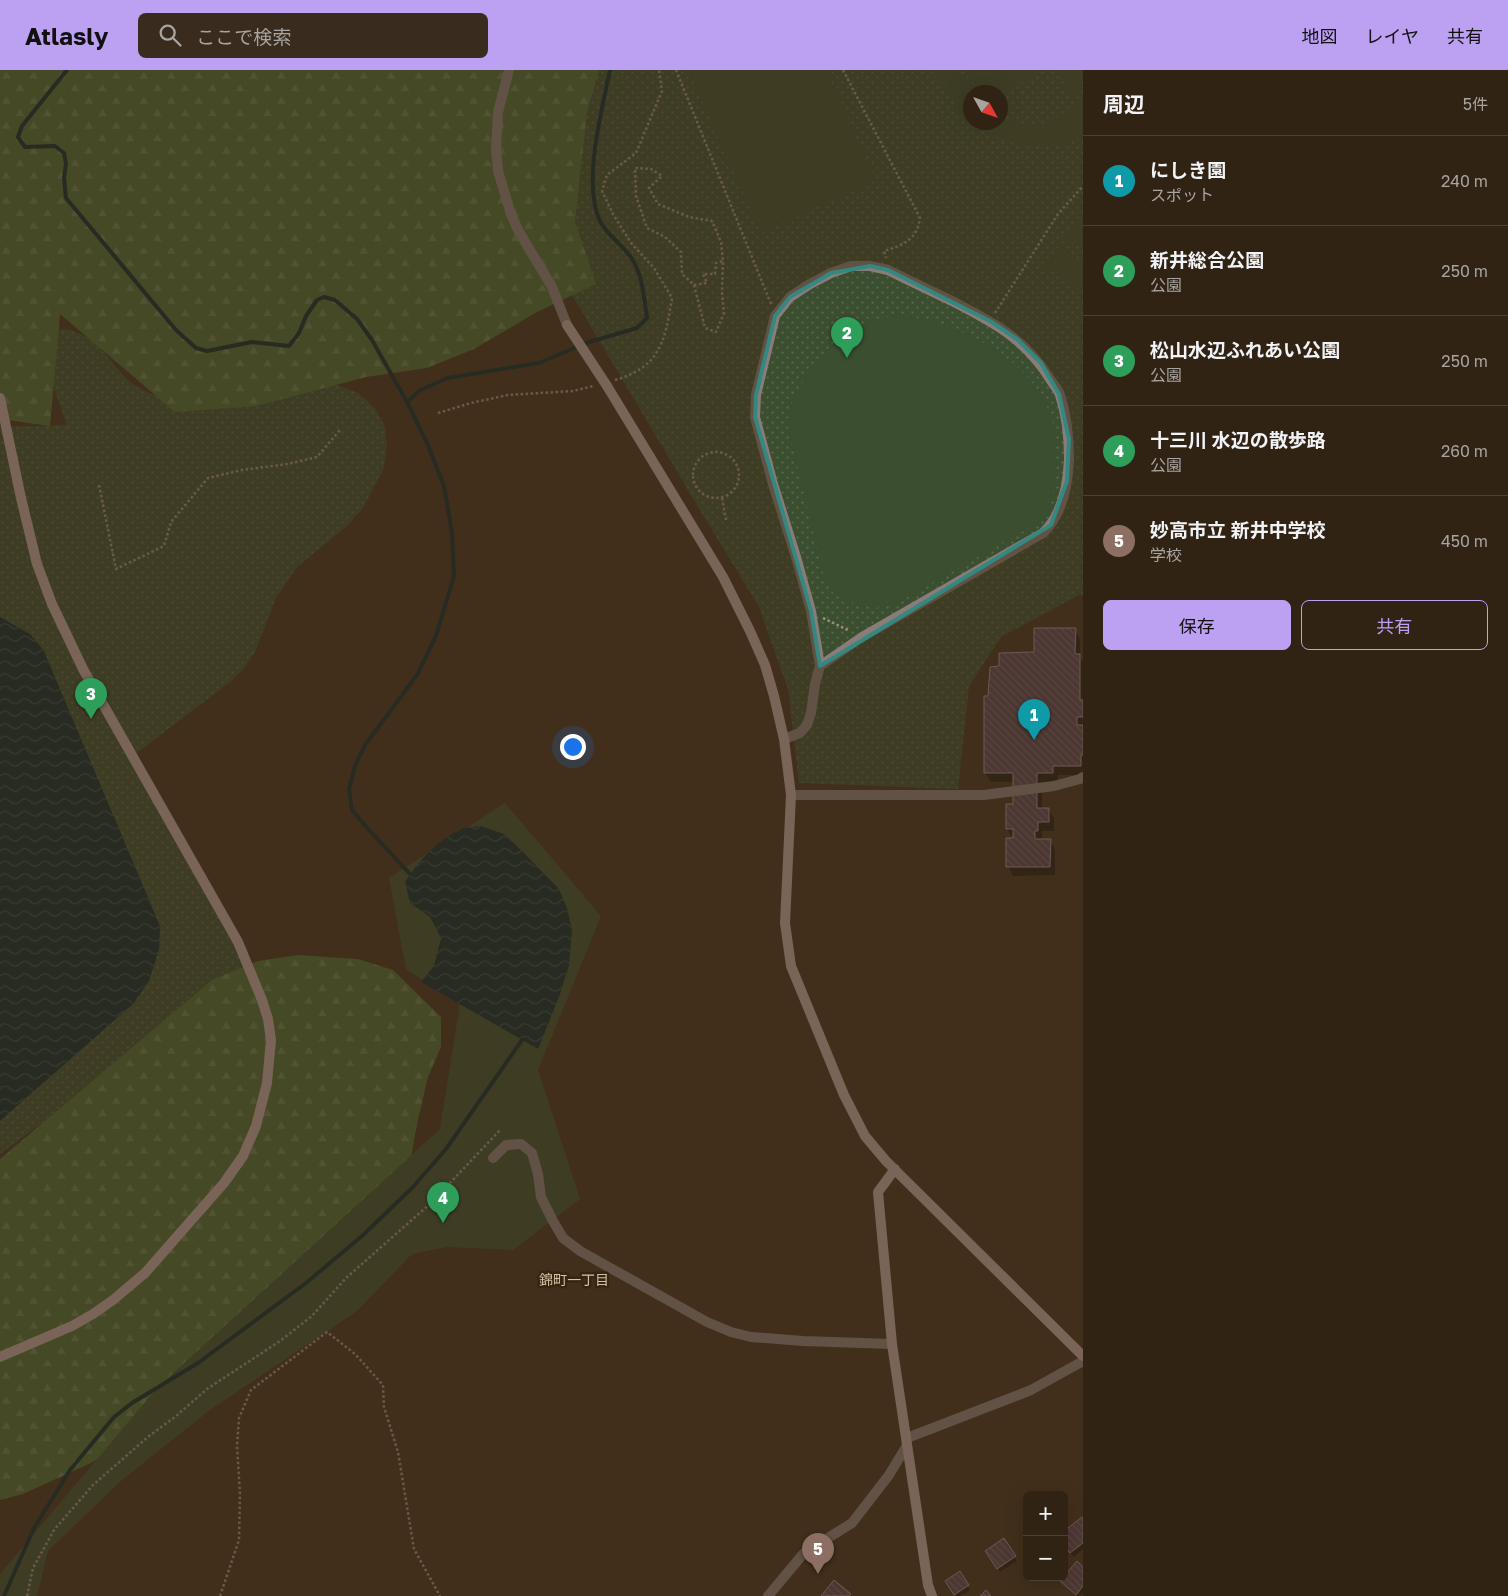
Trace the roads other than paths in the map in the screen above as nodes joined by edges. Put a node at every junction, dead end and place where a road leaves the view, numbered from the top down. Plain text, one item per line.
1 (509, 70) edge
2 (0, 398) edge
3 (820, 666) junction
4 (784, 739) junction
5 (1083, 776) edge
6 (791, 795) junction
7 (493, 1158) dead end
8 (895, 1170) junction
9 (892, 1344) junction
10 (1083, 1356) edge
11 (0, 1357) edge
12 (1083, 1361) edge
13 (906, 1442) junction
14 (768, 1596) edge
15 (932, 1596) edge

1 - 4 street, bridge
2 - 11 street
3 - 3 street
3 - 4 street
4 - 6 street
5 - 6 street
6 - 8 street
7 - 9 street
8 - 9 street
8 - 10 street
9 - 13 street
12 - 13 street
13 - 14 street
13 - 15 street

